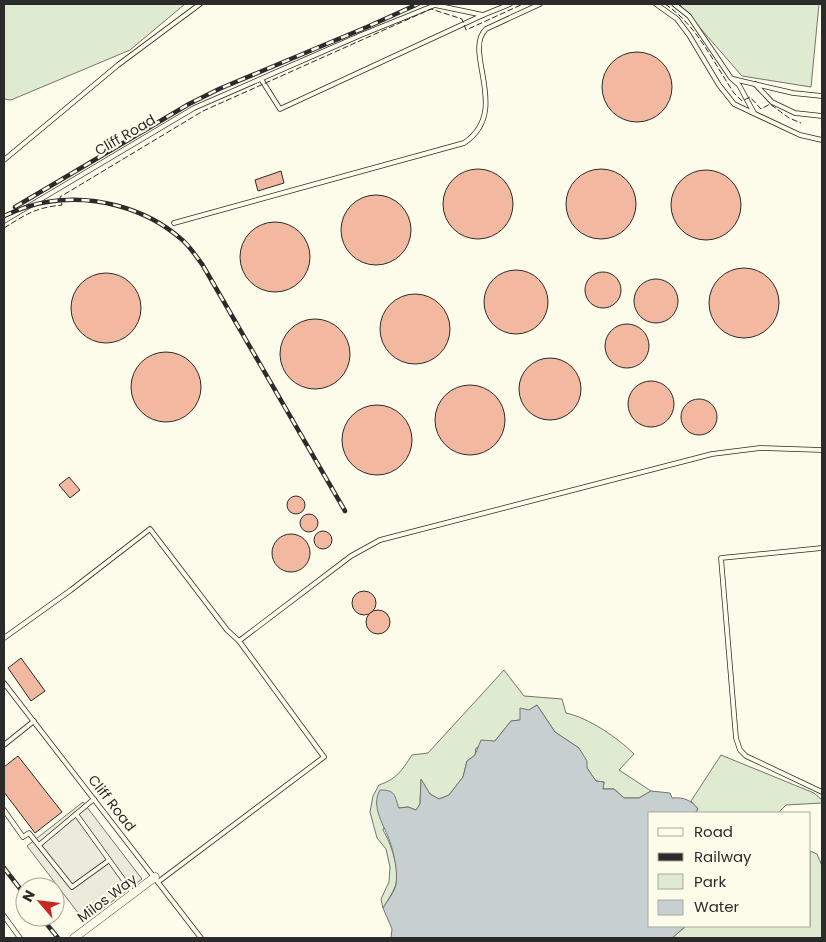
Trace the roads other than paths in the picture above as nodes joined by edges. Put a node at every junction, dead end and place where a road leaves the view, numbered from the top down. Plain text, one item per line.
1 (200, 4) edge
2 (510, 4) edge
3 (540, 4) edge
4 (656, 4) edge
5 (674, 4) edge
6 (484, 15) junction
7 (731, 78) junction
8 (261, 79) junction
9 (755, 84) junction
10 (822, 96) edge
11 (754, 113) junction
12 (822, 116) edge
13 (822, 140) edge
14 (4, 160) edge
15 (4, 220) edge
16 (174, 223) dead end
17 (822, 450) edge
18 (822, 548) edge
19 (4, 638) edge
20 (239, 641) junction
21 (4, 683) edge
22 (34, 721) junction
23 (4, 745) edge
24 (822, 792) edge
25 (94, 799) junction
26 (4, 810) edge
27 (76, 814) junction
28 (39, 845) junction
29 (108, 861) junction
30 (156, 880) junction
31 (133, 894) junction
32 (4, 916) edge
33 (5, 922) edge
34 (20, 938) edge
35 (74, 938) edge
36 (201, 938) edge

1 - 14 lane
2 - 6 lane
3 - 16 lane
4 - 11 lane
5 - 7 lane
6 - 8 lane, Cliff Road
6 - 8 lane
7 - 9 lane
7 - 11 lane
8 - 15 lane, Cliff Road
9 - 10 lane
9 - 12 lane
11 - 13 lane
17 - 20 lane
18 - 24 lane
19 - 20 lane
20 - 30 lane
21 - 22 lane, Cliff Road
22 - 23 lane
22 - 25 lane, Cliff Road
25 - 27 lane
25 - 30 lane, Cliff Road
26 - 28 lane
27 - 28 lane
27 - 29 lane
28 - 29 lane
29 - 31 lane
30 - 31 street, Milos Way
30 - 36 lane, Cliff Road
31 - 35 street, Milos Way
32 - 33 lane
33 - 34 lane

